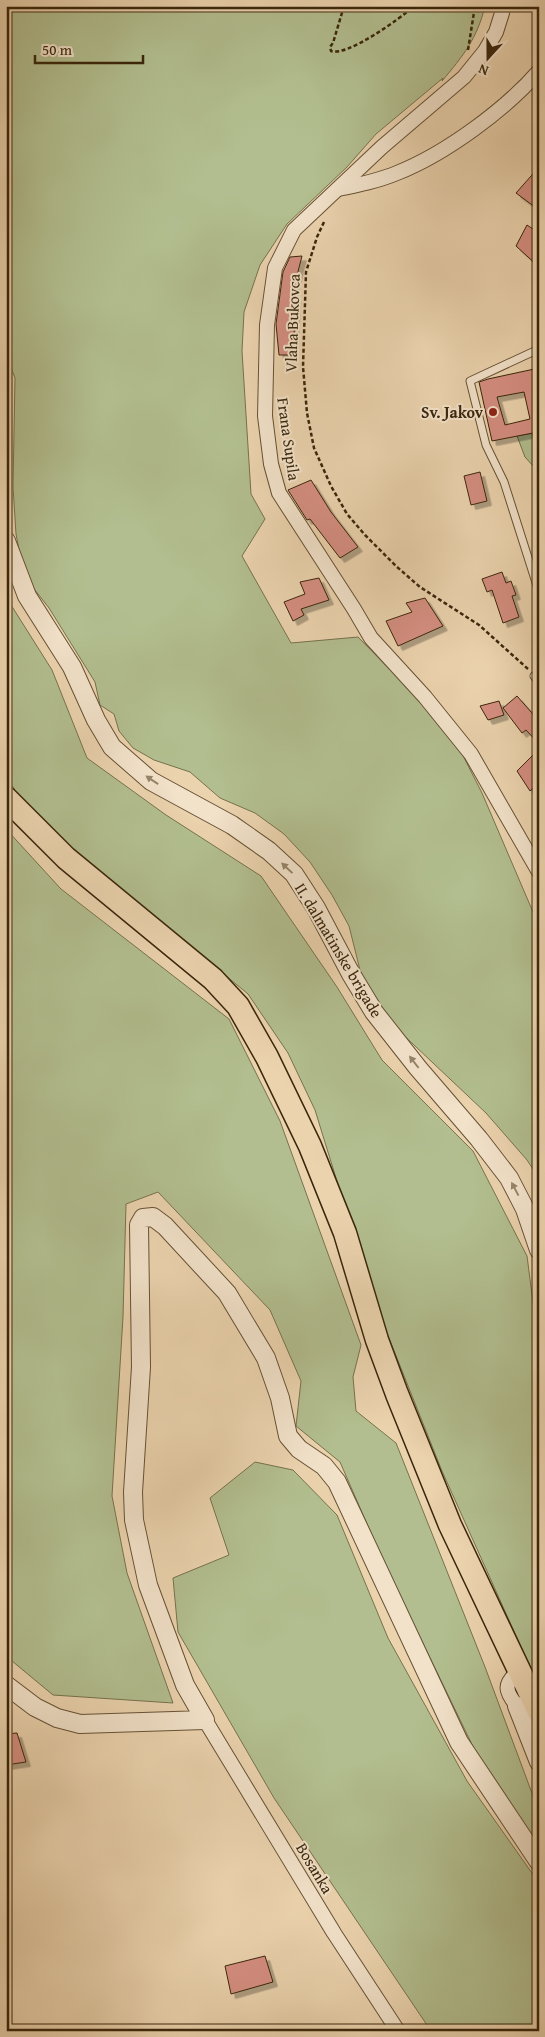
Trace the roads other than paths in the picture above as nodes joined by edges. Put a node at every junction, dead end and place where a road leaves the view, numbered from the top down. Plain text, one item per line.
1 (503, 6) edge
2 (539, 71) edge
3 (337, 190) junction
4 (539, 349) edge
5 (6, 541) edge
6 (539, 592) edge
7 (6, 798) edge
8 (539, 872) edge
9 (539, 1250) edge
10 (520, 1672) junction
11 (6, 1685) edge
12 (516, 1706) joint
13 (539, 1712) edge
14 (205, 1720) junction
15 (539, 1762) edge
16 (539, 1862) edge
17 (398, 2031) edge

1 - 3 street
2 - 3 street, Frana Supila
3 - 8 street, Frana Supila
4 - 6 lane
9 -> 5 street, II. dalmatinske brigade
7 - 10 main road
10 - 12 street
10 - 13 main road
11 - 14 street
12 - 15 street
14 - 16 street
14 - 17 street, Bosanka

